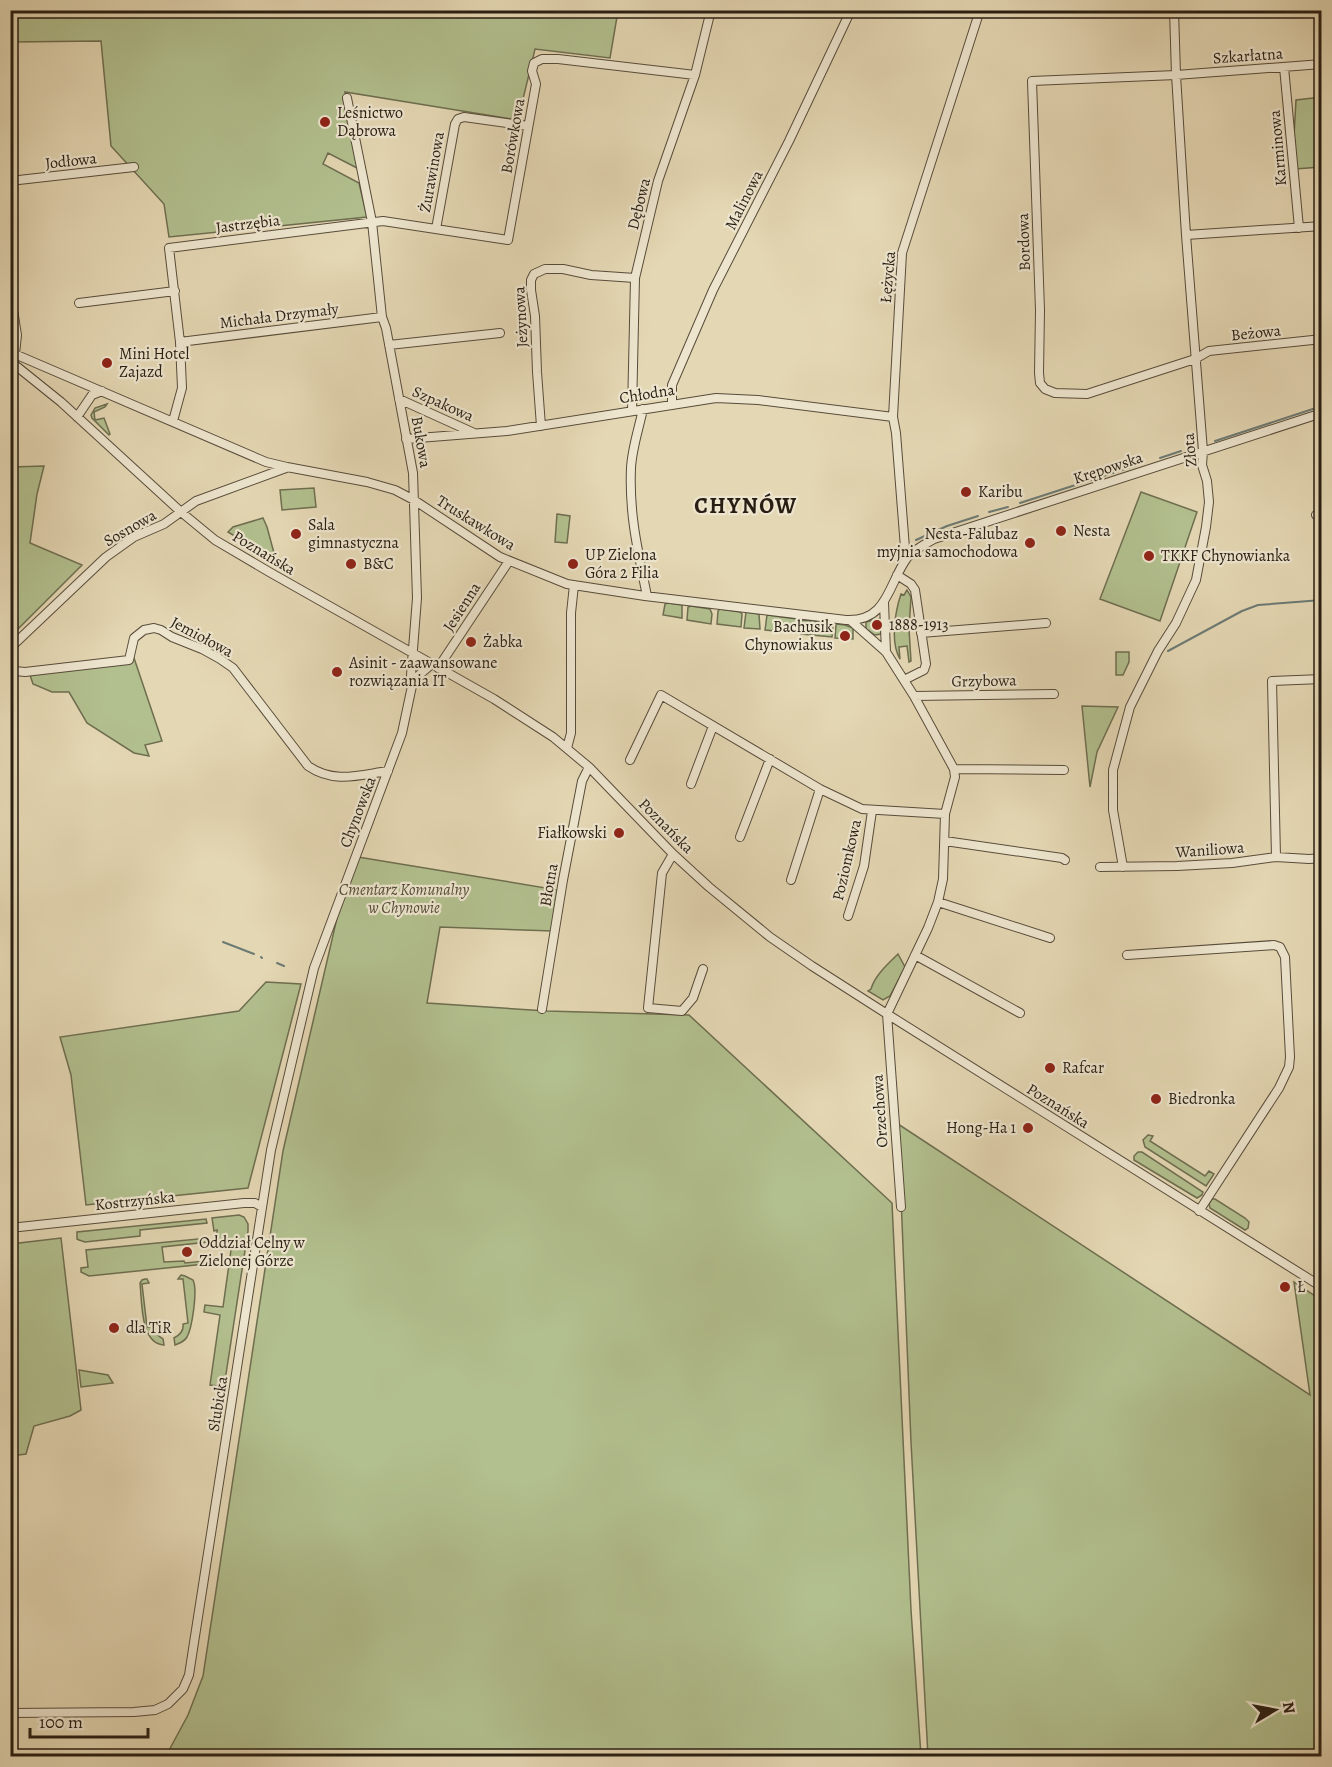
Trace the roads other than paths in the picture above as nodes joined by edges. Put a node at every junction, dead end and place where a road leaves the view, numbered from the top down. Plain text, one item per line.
1 (711, 10) edge
2 (851, 10) edge
3 (981, 10) edge
4 (1174, 10) edge
5 (1322, 64) edge
6 (1284, 67) junction
7 (695, 75) junction
8 (1176, 75) junction
9 (347, 98) dead end
10 (528, 126) junction
11 (134, 167) dead end
12 (10, 181) edge
13 (372, 222) junction
14 (1322, 226) edge
15 (1299, 228) junction
16 (436, 229) junction
17 (1186, 235) junction
18 (635, 278) junction
19 (10, 291) edge
20 (175, 291) junction
21 (79, 303) dead end
22 (382, 317) junction
23 (500, 333) dead end
24 (1322, 339) edge
25 (180, 342) junction
26 (389, 345) junction
27 (12, 356) edge
28 (1195, 359) junction
29 (102, 391) junction
30 (399, 399) junction
31 (672, 404) junction
32 (643, 409) junction
33 (632, 411) junction
34 (1322, 413) edge
35 (77, 417) junction
36 (893, 417) junction
37 (173, 421) junction
38 (541, 426) junction
39 (476, 434) junction
40 (406, 439) junction
41 (1203, 451) junction
42 (287, 467) junction
43 (414, 500) junction
44 (181, 512) junction
45 (908, 557) junction
46 (508, 561) junction
47 (897, 576) junction
48 (574, 585) junction
49 (647, 596) junction
50 (884, 603) junction
51 (851, 621) junction
52 (1046, 623) dead end
53 (921, 633) junction
54 (10, 648) edge
55 (886, 652) junction
56 (413, 653) junction
57 (10, 666) edge
58 (435, 666) junction
59 (1322, 679) edge
60 (904, 680) junction
61 (412, 683) junction
62 (1054, 694) dead end
63 (914, 696) junction
64 (713, 726) junction
65 (567, 748) junction
66 (770, 759) junction
67 (630, 760) dead end
68 (589, 767) junction
69 (954, 769) junction
70 (1064, 770) dead end
71 (388, 771) junction
72 (691, 784) dead end
73 (820, 789) junction
74 (872, 811) junction
75 (945, 814) junction
76 (740, 837) dead end
77 (945, 841) junction
78 (673, 854) junction
79 (1276, 857) junction
80 (1322, 858) edge
81 (1065, 860) dead end
82 (1100, 867) dead end
83 (1123, 867) junction
84 (791, 880) dead end
85 (938, 902) junction
86 (848, 916) dead end
87 (1050, 938) dead end
88 (322, 948) joint
89 (915, 955) junction
90 (1127, 955) dead end
91 (703, 969) dead end
92 (542, 1009) dead end
93 (1020, 1013) dead end
94 (886, 1014) junction
95 (262, 1207) junction
96 (901, 1207) dead end
97 (1199, 1211) junction
98 (10, 1228) edge
99 (1322, 1287) edge
100 (10, 1713) edge

1 - 7 street, Dębowa
2 - 31 street, Malinowa
3 - 36 street, Łężycka
4 - 8 street, Złota
5 - 6 street, Szkarłatna
6 - 8 street, Szkarłatna
6 - 15 street, Karminowa
7 - 10 street, Borówkowa
7 - 18 street, Dębowa
8 - 17 street, Złota
8 - 28 street, Bordowa
9 - 13 street, Bukowa
10 - 16 street, Żurawinowa
10 - 16 street, Borówkowa
11 - 12 street, Jodłowa
13 - 16 street, Borówkowa
13 - 20 street, Jastrzębia
13 - 22 street, Bukowa
14 - 15 street
15 - 17 street
17 - 28 street, Złota
18 - 33 street, Dębowa
18 - 38 street, Jeżynowa
19 - 27 street
20 - 21 street
20 - 25 street, Jastrzębia
22 - 25 street, Michała Drzymały
22 - 26 street, Bukowa
23 - 26 street
24 - 28 street, Beżowa
25 - 37 street, Jastrzębia
26 - 30 street, Bukowa
27 - 29 street, Truskawkowa
27 - 35 street, Poznańska
28 - 41 street, Złota
29 - 35 street
29 - 37 street, Truskawkowa
30 - 39 street, Szpakowa
30 - 40 street, Bukowa
31 - 32 street, Chłodna
31 - 36 street, Chłodna
32 - 33 street, Chłodna
32 - 49 street
33 - 38 street, Chłodna
34 - 41 street, Krępowska
35 - 44 street, Poznańska
36 - 45 street, Łężycka
37 - 42 street, Truskawkowa
38 - 39 street, Chłodna
39 - 40 street, Chłodna
40 - 43 street, Bukowa
41 - 45 street, Krępowska
41 - 83 street, Złota
42 - 43 street, Truskawkowa
42 - 44 street, Sosnowa
43 - 46 street, Truskawkowa
43 - 56 street, Bukowa
44 - 54 street, Sosnowa
44 - 56 street, Poznańska
45 - 47 street
46 - 48 street, Truskawkowa
46 - 58 street, Jesienna
47 - 50 street
47 - 53 street
48 - 49 street, Truskawkowa
48 - 65 street
49 - 51 street, Truskawkowa
50 - 51 street, Truskawkowa
50 - 55 street
51 - 55 street
52 - 53 street
53 - 60 street
55 - 60 street
56 - 58 street, Poznańska
56 - 61 street, Chynowska
57 - 71 street, Jemiołowa
58 - 61 street
58 - 65 street, Poznańska
59 - 79 street
60 - 63 street
61 - 71 street, Chynowska
62 - 63 street, Grzybowa
63 - 69 street
64 - 66 street, Poziomkowa
64 - 67 street, Poziomkowa
64 - 72 street
65 - 68 street, Poznańska
66 - 73 street, Poziomkowa
66 - 76 street
68 - 78 street, Poznańska
68 - 92 street, Błotna
69 - 70 street
69 - 75 street
71 - 88 street, Chynowska
73 - 74 street, Poziomkowa
73 - 84 street
74 - 75 street, Poziomkowa
74 - 86 street, Poziomkowa
75 - 77 street
77 - 81 street
77 - 85 street
78 - 91 street
78 - 94 street, Poznańska
79 - 80 street, Waniliowa
79 - 83 street, Waniliowa
82 - 83 street, Waniliowa
85 - 87 street
85 - 89 street
88 - 95 street, Słubicka
89 - 93 street
89 - 94 street
90 - 97 street
94 - 96 street, Orzechowa
94 - 97 street, Poznańska
95 - 98 street, Kostrzyńska
95 - 100 street, Słubicka
97 - 99 street, Poznańska

